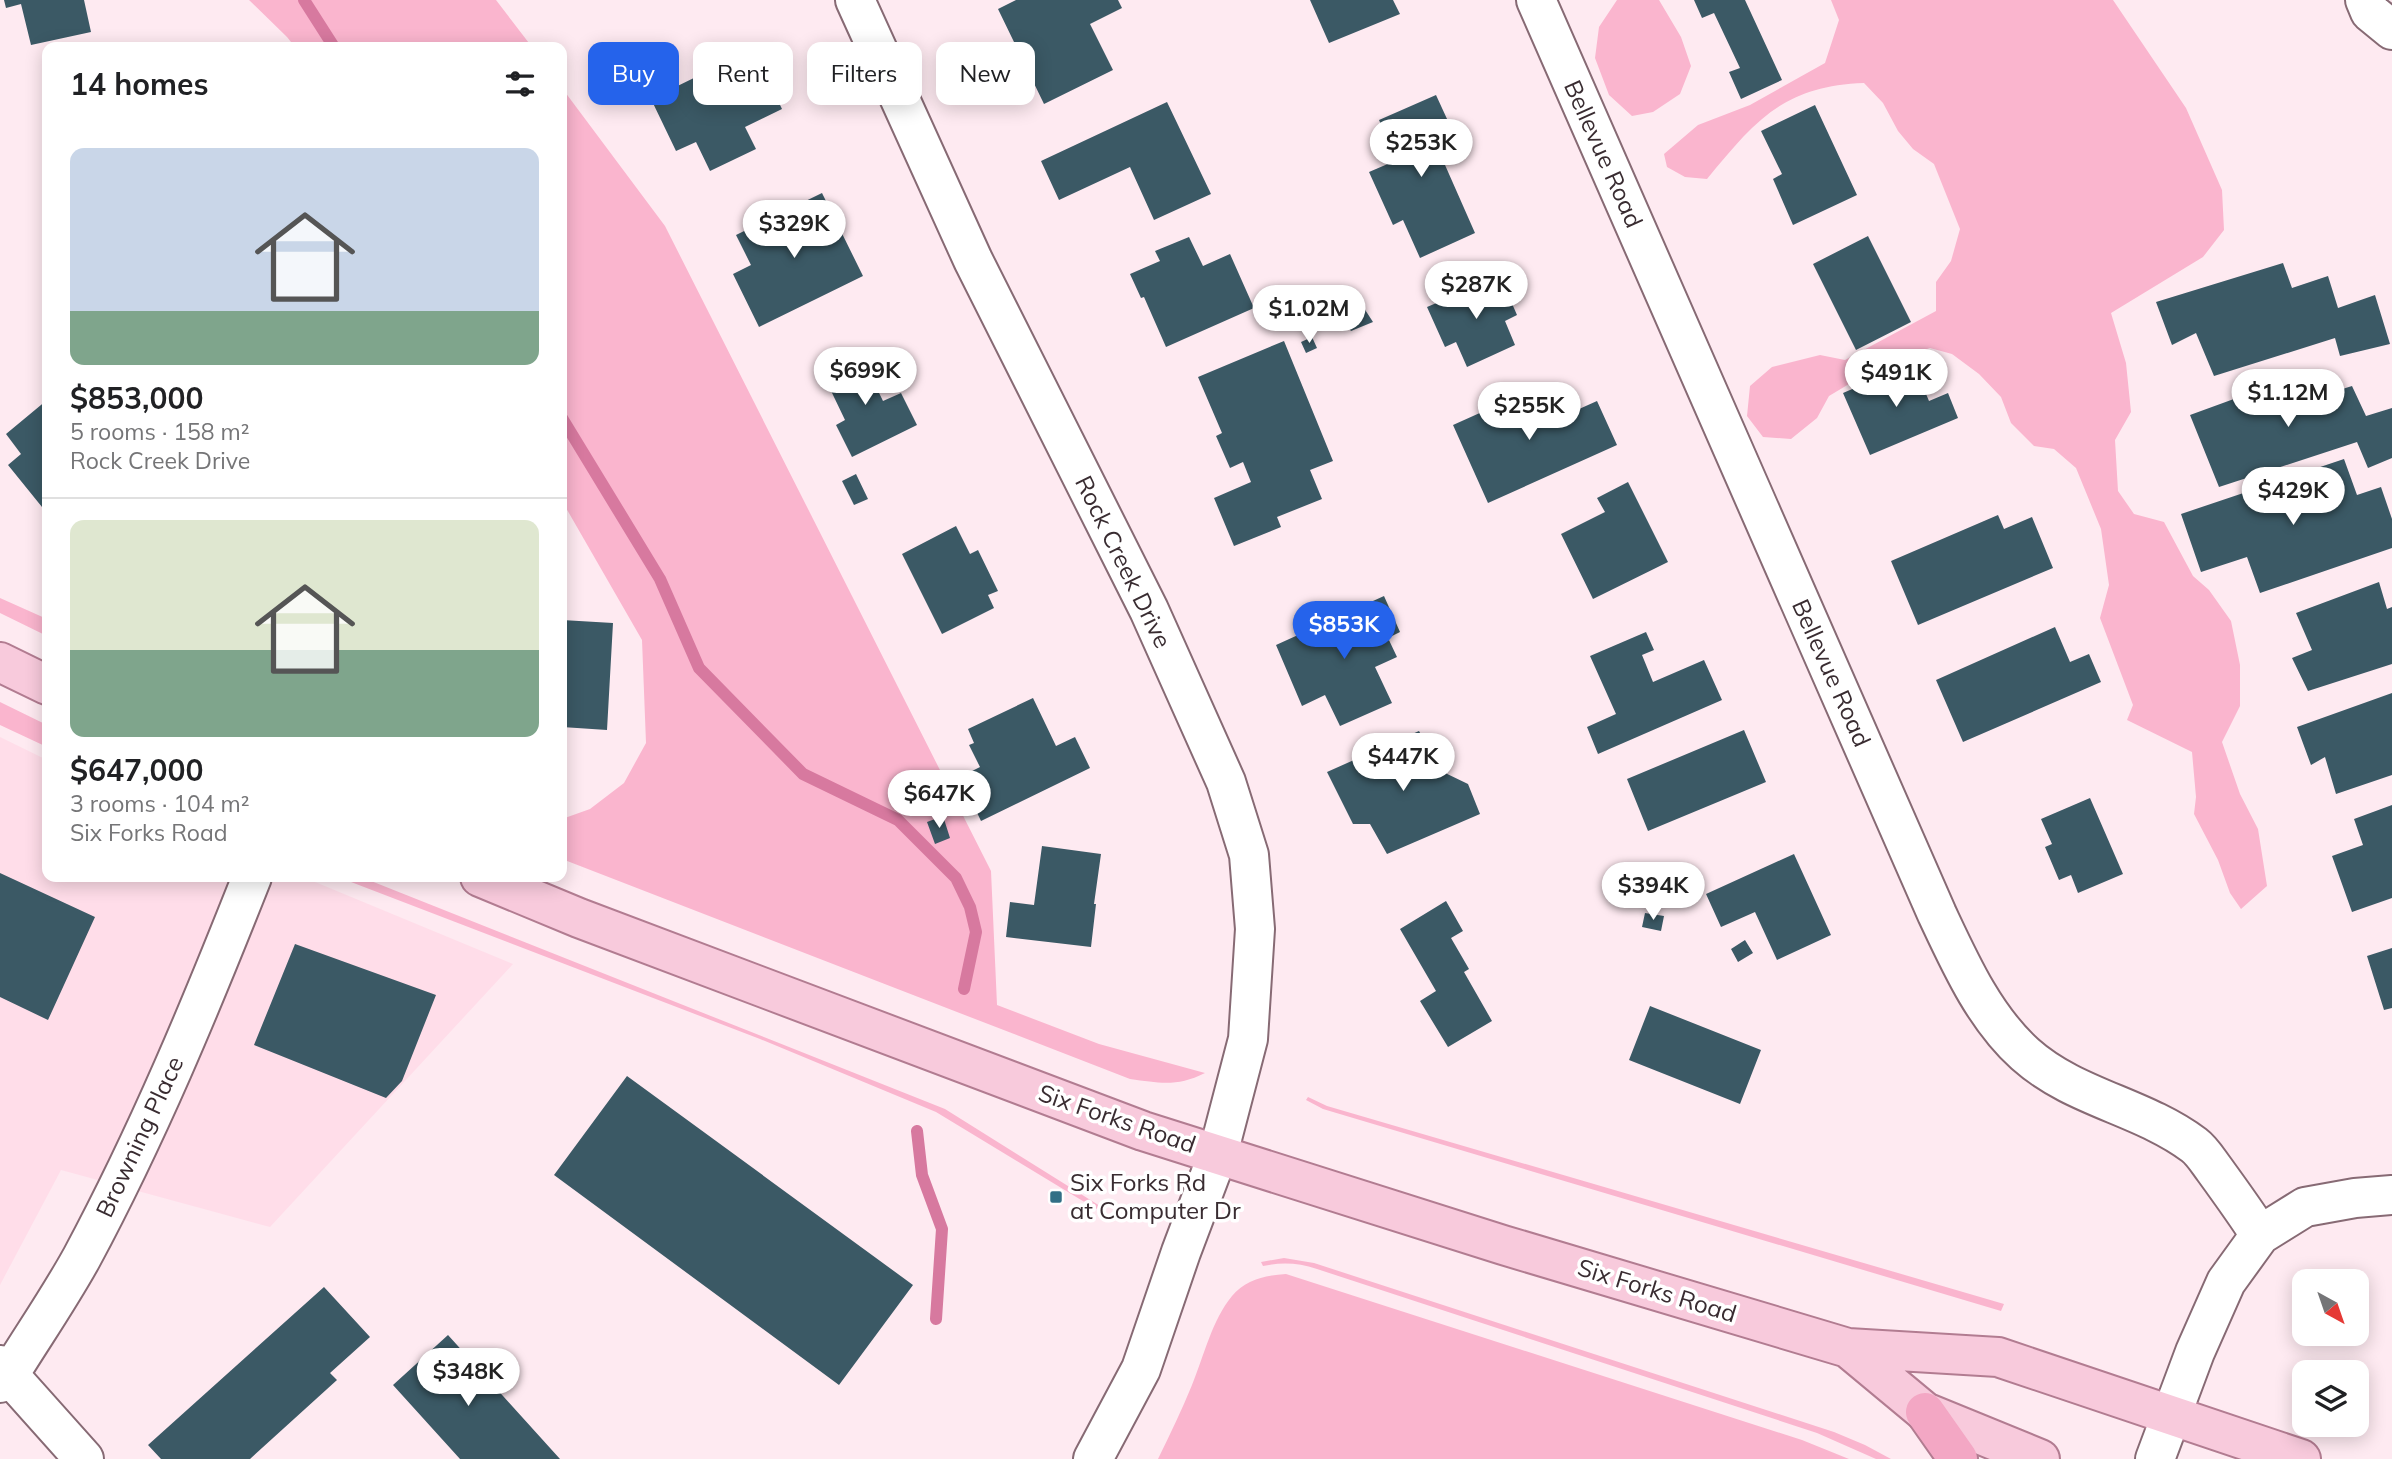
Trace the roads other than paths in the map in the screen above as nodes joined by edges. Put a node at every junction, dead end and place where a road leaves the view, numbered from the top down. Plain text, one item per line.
1 (855, 0) edge
2 (1536, 0) edge
3 (2365, 0) edge
4 (2392, 30) edge
5 (0, 662) edge
6 (42, 683) edge
7 (250, 882) edge
8 (493, 882) edge
9 (1218, 1154) junction
10 (2392, 1195) edge
11 (2260, 1235) junction
12 (1848, 1348) junction
13 (3, 1374) edge
14 (1925, 1412) junction
15 (2172, 1414) junction
16 (84, 1459) edge
17 (1093, 1459) edge
18 (1958, 1459) edge
19 (2040, 1459) edge
20 (2155, 1459) edge
21 (2301, 1459) edge

1 - 9 street, Rock Creek Drive
2 - 11 street, Bellevue Road
3 - 4 street
5 - 6 main road
7 - 13 street, Browning Place
8 - 9 main road, Six Forks Road
9 - 12 main road, Six Forks Road
9 - 17 street, Rock Creek Drive
10 - 11 street
11 - 15 street
12 - 14 main road, Six Forks Road
12 - 15 main road, Six Forks Road
13 - 16 street
14 - 18 highway
14 - 19 main road, Six Forks Road
15 - 20 street
15 - 21 main road, Six Forks Road

